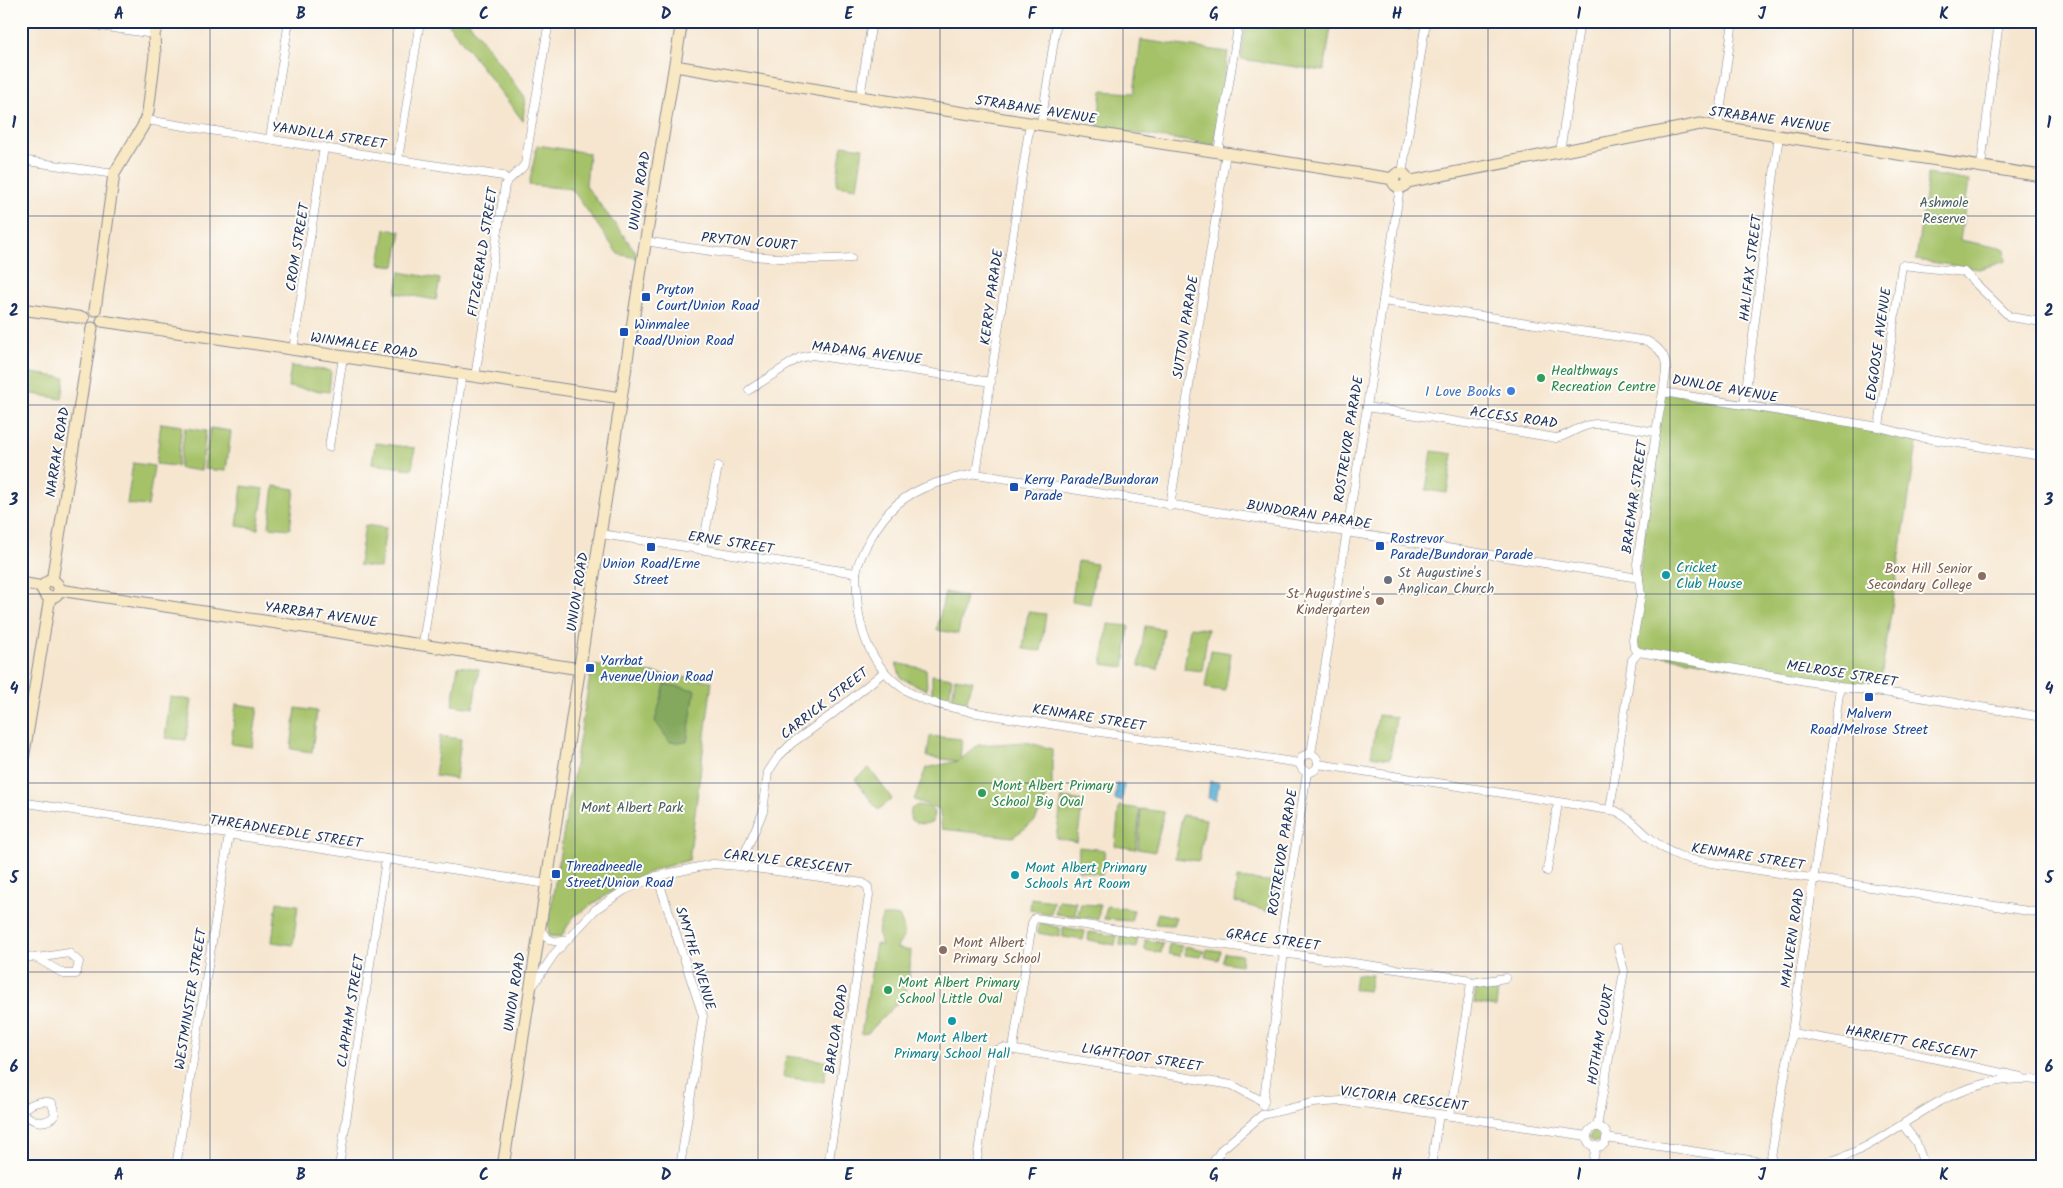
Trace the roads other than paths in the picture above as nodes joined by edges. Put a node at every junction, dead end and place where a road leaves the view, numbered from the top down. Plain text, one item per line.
1 (66, 21) edge
2 (159, 21) edge
3 (289, 21) edge
4 (420, 21) edge
5 (549, 21) edge
6 (682, 21) edge
7 (872, 21) edge
8 (1057, 21) edge
9 (1240, 21) edge
10 (1426, 21) edge
11 (1580, 21) edge
12 (1733, 21) edge
13 (1999, 21) edge
14 (154, 34) junction
15 (675, 66) junction
16 (860, 97) junction
17 (146, 120) junction
18 (1035, 123) junction
19 (1718, 126) junction
20 (1779, 135) junction
21 (270, 138) junction
22 (324, 147) junction
23 (1222, 152) junction
24 (1560, 152) junction
25 (398, 159) junction
26 (21, 160) edge
27 (1981, 166) junction
28 (114, 174) junction
29 (2042, 176) edge
30 (508, 180) junction
31 (1401, 181) junction
32 (645, 241) junction
33 (851, 258) dead end
34 (1383, 301) junction
35 (21, 309) edge
36 (95, 310) junction
37 (84, 318) junction
38 (2042, 322) edge
39 (97, 324) junction
40 (293, 350) junction
41 (343, 357) junction
42 (462, 375) junction
43 (475, 377) junction
44 (991, 382) junction
45 (749, 390) dead end
46 (1664, 392) junction
47 (621, 398) junction
48 (1744, 405) junction
49 (1367, 407) junction
50 (1879, 427) junction
51 (1656, 432) junction
52 (329, 448) dead end
53 (2042, 456) edge
54 (718, 466) dead end
55 (976, 474) junction
56 (1170, 506) junction
57 (1346, 532) junction
58 (602, 534) junction
59 (702, 550) junction
60 (856, 573) junction
61 (1639, 578) junction
62 (21, 583) edge
63 (51, 589) junction
64 (423, 644) junction
65 (1639, 652) junction
66 (580, 669) junction
67 (884, 672) junction
68 (1840, 687) junction
69 (2042, 717) edge
70 (24, 732) edge
71 (1311, 754) junction
72 (1299, 763) junction
73 (1318, 764) junction
74 (21, 771) edge
75 (1308, 772) junction
76 (21, 802) edge
77 (1558, 803) junction
78 (1610, 810) junction
79 (230, 835) junction
80 (386, 858) junction
81 (740, 866) junction
82 (1547, 870) dead end
83 (657, 876) junction
84 (1813, 879) junction
85 (547, 884) junction
86 (869, 895) joint
87 (2042, 913) edge
88 (540, 927) junction
89 (566, 940) junction
90 (1618, 948) dead end
91 (1284, 953) junction
92 (21, 956) edge
93 (37, 958) junction
94 (1506, 978) dead end
95 (1471, 983) junction
96 (529, 993) junction
97 (1792, 1033) junction
98 (1013, 1049) junction
99 (2026, 1078) junction
100 (2042, 1081) edge
101 (1264, 1102) junction
102 (1262, 1114) junction
103 (1439, 1114) junction
104 (1450, 1116) junction
105 (1903, 1125) junction
106 (1597, 1127) junction
107 (1587, 1136) junction
108 (1606, 1138) junction
109 (1596, 1146) junction
110 (1770, 1163) junction
111 (1797, 1166) edge
112 (176, 1167) edge
113 (338, 1167) edge
114 (503, 1167) edge
115 (680, 1167) edge
116 (828, 1167) edge
117 (976, 1167) edge
118 (1210, 1167) edge
119 (1431, 1167) edge
120 (1592, 1167) edge
121 (1925, 1167) edge

1 - 14 street
2 - 14 street
3 - 21 street
4 - 25 street
5 - 30 street, FITZGERALD STREET
6 - 15 street, UNION ROAD
7 - 16 street
8 - 18 street, KERRY PARADE
9 - 23 street, SUTTON PARADE
10 - 31 street, ROSTREVOR PARADE
11 - 24 street
12 - 19 street
13 - 27 street
14 - 17 street
15 - 16 street, STRABANE AVENUE
15 - 32 street, UNION ROAD
16 - 18 street, STRABANE AVENUE
17 - 21 street, YANDILLA STREET
17 - 28 street
18 - 23 street, STRABANE AVENUE
18 - 44 street, KERRY PARADE
19 - 20 street, STRABANE AVENUE
19 - 24 street, STRABANE AVENUE
20 - 27 street, STRABANE AVENUE
20 - 48 street, HALIFAX STREET
21 - 22 street, YANDILLA STREET
22 - 25 street, YANDILLA STREET
22 - 40 street, CROM STREET
23 - 31 street, STRABANE AVENUE
23 - 56 street, SUTTON PARADE
24 - 31 street, STRABANE AVENUE
25 - 30 street, YANDILLA STREET
26 - 28 street
27 - 29 street, STRABANE AVENUE
28 - 36 street
30 - 43 street, FITZGERALD STREET
31 - 34 street, ROSTREVOR PARADE
32 - 33 street, PRYTON COURT
32 - 47 street, UNION ROAD
34 - 46 street, DUNLOE AVENUE
34 - 49 street, ROSTREVOR PARADE
35 - 37 street
36 - 37 street
36 - 39 street
37 - 39 street
38 - 50 street, EDGOOSE AVENUE
39 - 40 street, WINMALEE ROAD
39 - 63 street, NARRAK ROAD
40 - 41 street, WINMALEE ROAD
41 - 42 street, WINMALEE ROAD
41 - 52 street
42 - 43 street, WINMALEE ROAD
42 - 64 street
43 - 47 street, WINMALEE ROAD
44 - 45 street, MADANG AVENUE
44 - 55 street, KERRY PARADE
46 - 48 street, DUNLOE AVENUE
46 - 51 street, BRAEMAR STREET
47 - 58 street, UNION ROAD
48 - 50 street, DUNLOE AVENUE
49 - 51 street, ACCESS ROAD
49 - 57 street, ROSTREVOR PARADE
50 - 53 street, DUNLOE AVENUE
51 - 61 street, BRAEMAR STREET
54 - 59 street
55 - 56 street, BUNDORAN PARADE
55 - 60 street
56 - 57 street, BUNDORAN PARADE
57 - 61 street, BUNDORAN PARADE
57 - 71 street, ROSTREVOR PARADE
58 - 59 street, ERNE STREET
58 - 66 street, UNION ROAD
59 - 60 street, ERNE STREET
60 - 67 street
61 - 65 street, BRAEMAR STREET
62 - 63 street, YARRBAT AVENUE
63 - 64 street, YARRBAT AVENUE
63 - 70 street, NARRAK ROAD
64 - 66 street, YARRBAT AVENUE
65 - 68 street, MELROSE STREET
65 - 78 street
66 - 85 street, UNION ROAD
67 - 72 street, KENMARE STREET
67 - 81 street, CARRICK STREET
68 - 69 street, MELROSE STREET
68 - 84 street, MALVERN ROAD
70 - 74 street, NARRAK ROAD
71 - 72 street
71 - 73 street
72 - 75 street
73 - 75 street
73 - 77 street, KENMARE STREET
75 - 91 street, ROSTREVOR PARADE
76 - 79 street, THREADNEEDLE STREET
77 - 78 street, KENMARE STREET
77 - 82 street
78 - 84 street, KENMARE STREET
79 - 80 street, THREADNEEDLE STREET
79 - 112 street, WESTMINSTER STREET
80 - 85 street, THREADNEEDLE STREET
80 - 113 street, CLAPHAM STREET
81 - 83 street, CARLYLE CRESCENT
81 - 86 street, CARLYLE CRESCENT
83 - 89 street, CARLYLE CRESCENT
83 - 115 street, SMYTHE AVENUE
84 - 87 street, KENMARE STREET
84 - 97 street, MALVERN ROAD
85 - 88 street, UNION ROAD
86 - 116 street, BARLOA ROAD
88 - 89 street
88 - 96 street, UNION ROAD
89 - 96 street, CARLYLE CRESCENT
90 - 106 street, HOTHAM COURT
91 - 95 street, GRACE STREET
91 - 98 street, GRACE STREET
91 - 101 street, ROSTREVOR PARADE
92 - 93 street
93 - 93 street
94 - 95 street, GRACE STREET
95 - 104 street
96 - 114 street, UNION ROAD
97 - 99 street, HARRIETT CRESCENT
97 - 110 street, MALVERN ROAD
98 - 101 street, LIGHTFOOT STREET
98 - 117 street
99 - 100 street
99 - 105 street
101 - 102 street, ROSTREVOR PARADE
102 - 103 street, VICTORIA CRESCENT
102 - 118 street, VICTORIA CRESCENT
103 - 104 street, VICTORIA CRESCENT
103 - 119 street
104 - 107 street, VICTORIA CRESCENT
105 - 111 street
105 - 121 street
106 - 107 street
106 - 108 street
107 - 109 street
108 - 109 street
108 - 110 street
109 - 120 street
110 - 111 street

